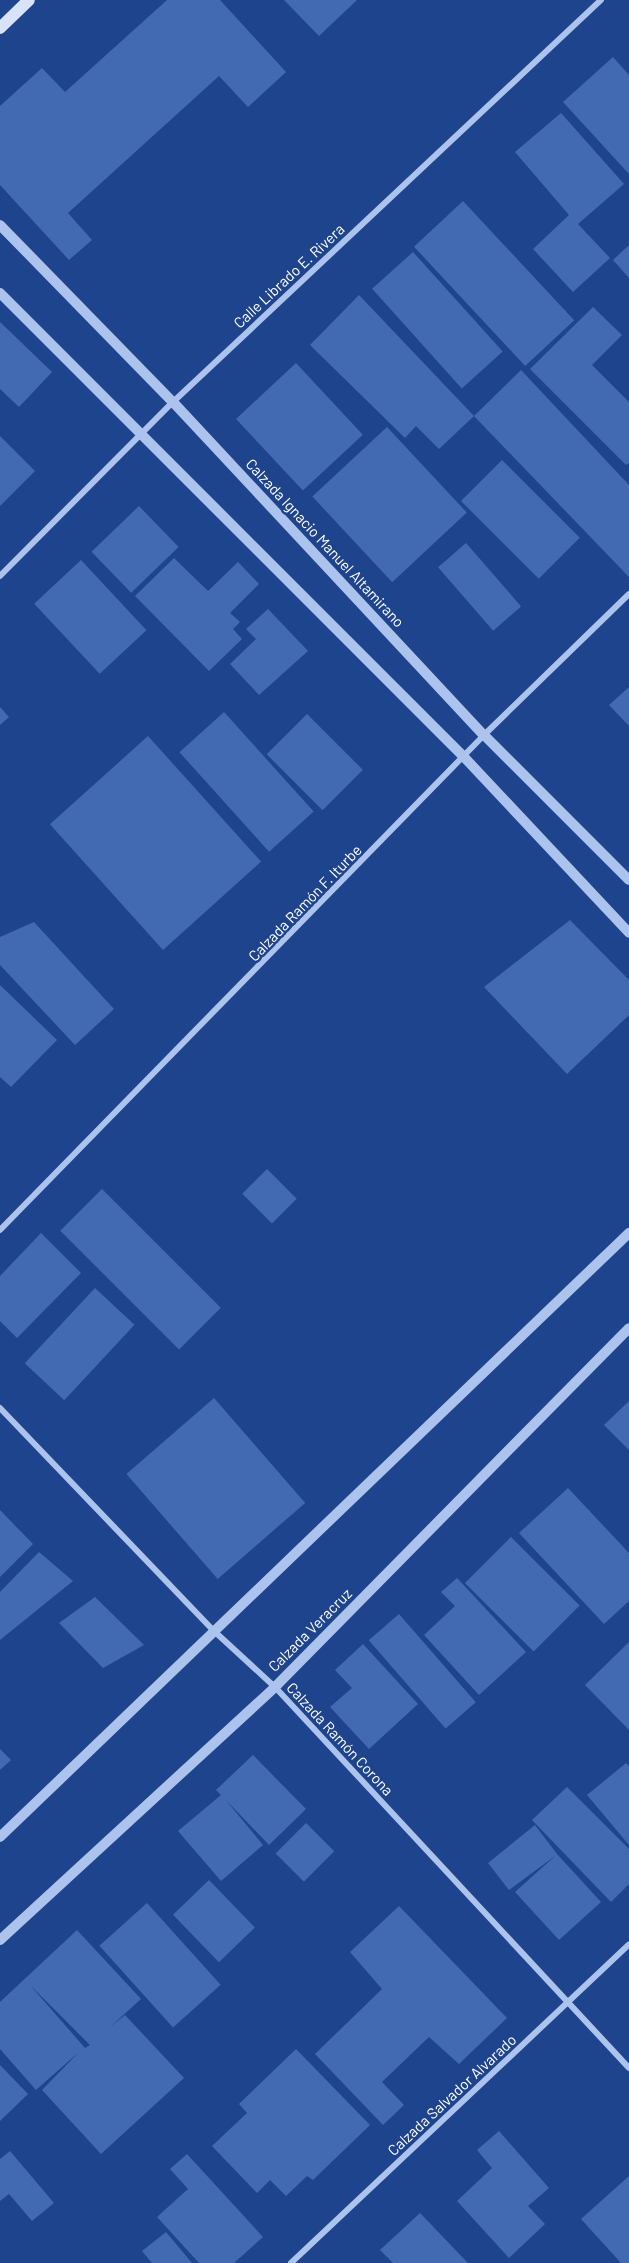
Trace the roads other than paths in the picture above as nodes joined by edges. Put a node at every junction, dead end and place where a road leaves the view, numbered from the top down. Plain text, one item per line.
1 (30, 0) edge
2 (601, 0) edge
3 (0, 28) edge
4 (0, 225) edge
5 (0, 292) edge
6 (173, 402) junction
7 (142, 433) junction
8 (0, 576) edge
9 (629, 594) edge
10 (484, 735) junction
11 (464, 757) junction
12 (629, 879) edge
13 (629, 933) edge
14 (0, 1230) edge
15 (629, 1233) edge
16 (629, 1328) edge
17 (0, 1408) edge
18 (213, 1631) junction
19 (275, 1687) junction
20 (0, 1838) edge
21 (0, 1941) edge
22 (629, 1945) edge
23 (569, 2002) junction
24 (629, 2068) edge
25 (291, 2263) edge

1 - 3 main road
2 - 6 street, Calle Librado E. Rivera
4 - 6 street, Calzada Ignacio Manuel Altamirano
5 - 7 street
6 - 7 street, Calle Librado E. Rivera
6 - 10 street, Calzada Ignacio Manuel Altamirano
7 - 8 street, Calle Librado E. Rivera
7 - 11 street
9 - 10 street, Calzada Ramón F. Iturbe
10 - 11 street, Calzada Ramón F. Iturbe
10 - 12 street, Calzada Ignacio Manuel Altamirano
11 - 13 street
11 - 14 street, Calzada Ramón F. Iturbe
15 - 18 street
16 - 19 street, Calzada Veracruz
17 - 18 street, Calzada Ramón Corona
18 - 19 street, Calzada Ramón Corona
18 - 20 street
19 - 21 street, Calzada Veracruz
19 - 23 street, Calzada Ramón Corona
22 - 23 street, Calzada Salvador Alvarado
23 - 24 street, Calzada Ramón Corona
23 - 25 street, Calzada Salvador Alvarado

